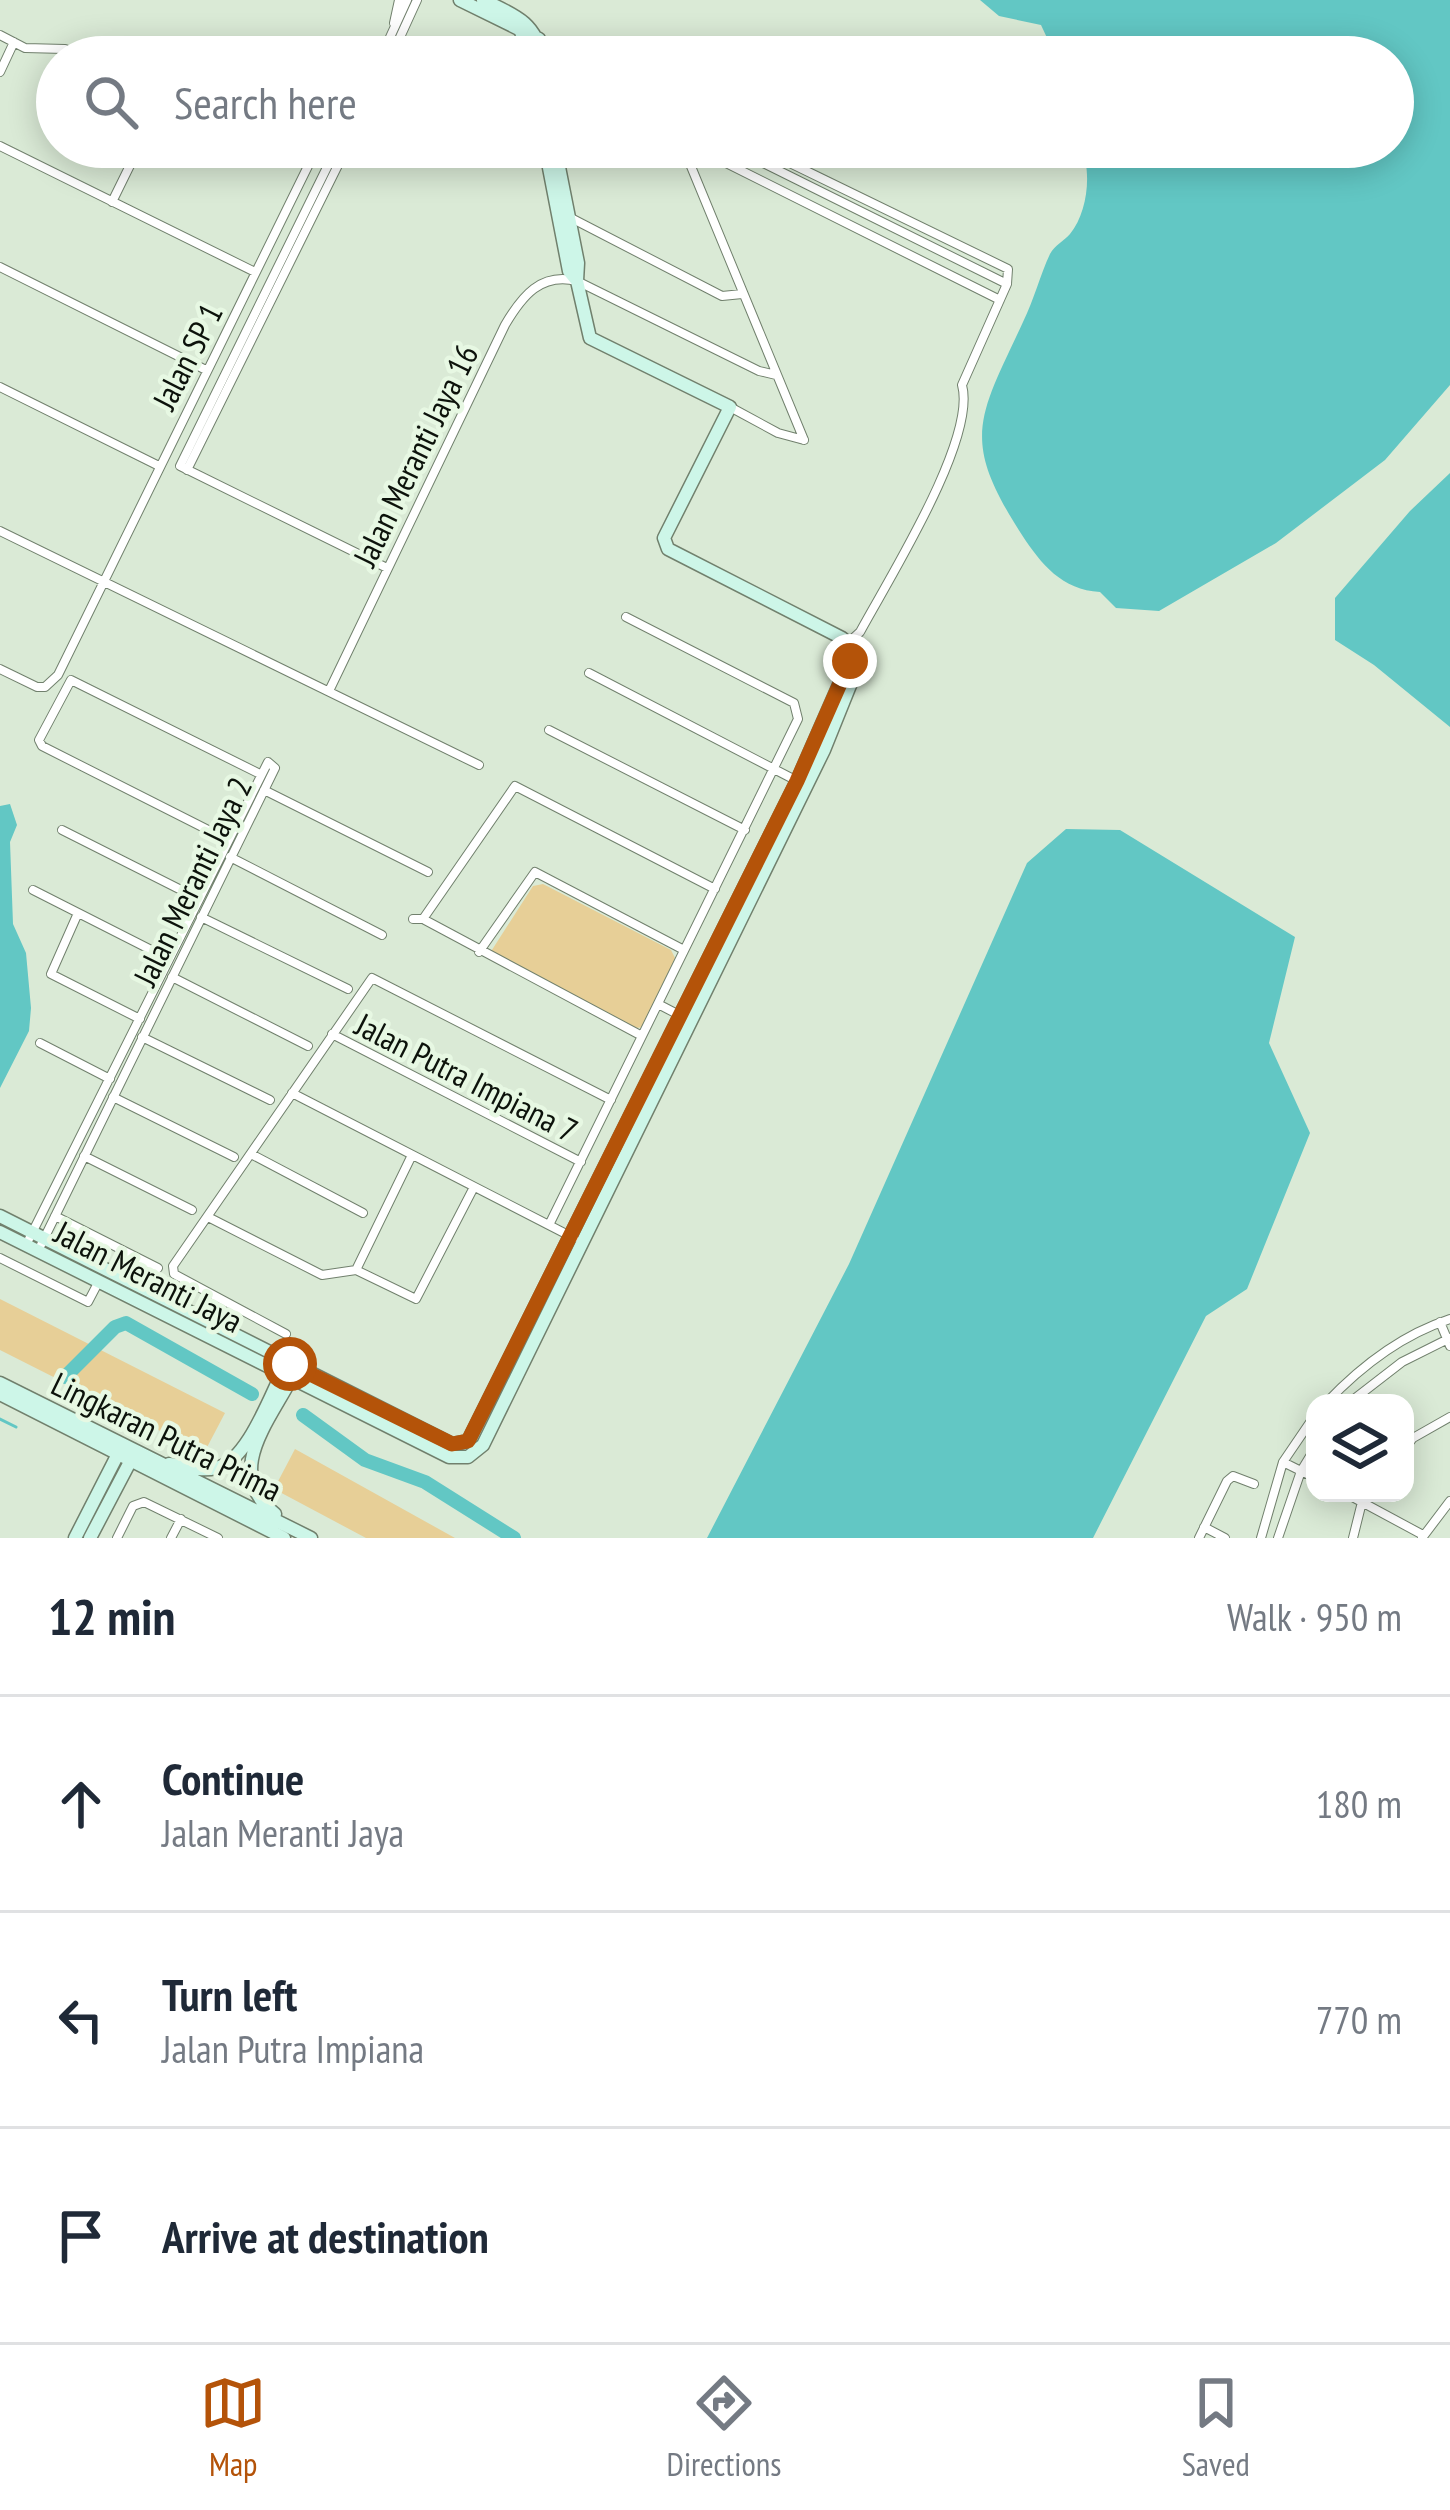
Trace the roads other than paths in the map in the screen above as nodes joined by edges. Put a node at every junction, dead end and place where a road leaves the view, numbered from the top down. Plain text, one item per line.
1 (460, 0) edge
2 (483, 0) edge
3 (412, 2) edge
4 (520, 31) junction
5 (0, 35) edge
6 (393, 36) edge
7 (399, 36) edge
8 (525, 36) edge
9 (525, 36) edge
10 (531, 36) edge
11 (14, 42) junction
12 (36, 49) edge
13 (0, 72) edge
14 (0, 146) edge
15 (36, 164) edge
16 (44, 168) edge
17 (129, 168) edge
18 (301, 168) edge
19 (327, 168) edge
20 (336, 168) edge
21 (549, 168) edge
22 (560, 168) edge
23 (691, 168) edge
24 (736, 168) edge
25 (773, 168) edge
26 (800, 168) edge
27 (112, 202) junction
28 (570, 218) junction
29 (0, 267) edge
30 (255, 272) junction
31 (577, 281) junction
32 (1007, 284) junction
33 (742, 294) junction
34 (1000, 301) junction
35 (206, 370) junction
36 (776, 375) junction
37 (0, 387) edge
38 (730, 407) junction
39 (159, 466) junction
40 (183, 468) junction
41 (0, 531) edge
42 (387, 568) junction
43 (105, 581) junction
44 (626, 617) dead end
45 (848, 644) junction
46 (850, 661) junction
47 (0, 669) edge
48 (589, 673) dead end
49 (329, 691) junction
50 (549, 730) dead end
51 (478, 765) dead end
52 (774, 769) junction
53 (260, 775) junction
54 (801, 784) junction
55 (264, 790) junction
56 (62, 830) dead end
57 (745, 830) junction
58 (228, 840) junction
59 (230, 857) junction
60 (428, 872) dead end
61 (716, 889) junction
62 (33, 890) dead end
63 (199, 899) junction
64 (79, 914) junction
65 (201, 916) junction
66 (378, 932) dead end
67 (182, 945) junction
68 (684, 950) junction
69 (479, 952) junction
70 (170, 959) junction
71 (172, 977) junction
72 (349, 989) dead end
73 (659, 1001) junction
74 (687, 1015) junction
75 (140, 1019) junction
76 (332, 1034) junction
77 (642, 1036) junction
78 (142, 1037) junction
79 (40, 1043) dead end
80 (308, 1046) dead end
81 (124, 1063) junction
82 (110, 1079) junction
83 (292, 1094) junction
84 (113, 1096) junction
85 (270, 1100) dead end
86 (611, 1100) junction
87 (251, 1154) junction
88 (412, 1155) junction
89 (84, 1156) junction
90 (234, 1157) dead end
91 (580, 1162) junction
92 (61, 1174) junction
93 (72, 1180) junction
94 (474, 1187) junction
95 (192, 1210) dead end
96 (363, 1213) dead end
97 (0, 1216) edge
98 (55, 1216) junction
99 (208, 1217) junction
100 (549, 1225) junction
101 (0, 1232) edge
102 (577, 1239) junction
103 (35, 1241) junction
104 (0, 1258) edge
105 (158, 1268) dead end
106 (356, 1270) junction
107 (99, 1281) junction
108 (1445, 1321) edge
109 (286, 1334) dead end
110 (1449, 1341) edge
111 (290, 1370) junction
112 (0, 1383) edge
113 (0, 1394) edge
114 (1334, 1394) edge
115 (1356, 1394) edge
116 (1450, 1417) edge
117 (1306, 1428) edge
118 (1414, 1437) edge
119 (89, 1439) junction
120 (126, 1453) junction
121 (1283, 1462) junction
122 (1306, 1463) edge
123 (156, 1468) junction
124 (1301, 1471) junction
125 (1306, 1474) edge
126 (1254, 1484) dead end
127 (110, 1485) junction
128 (1450, 1501) edge
129 (1364, 1502) edge
130 (1372, 1502) edge
131 (181, 1519) junction
132 (1204, 1527) junction
133 (289, 1534) edge
134 (1423, 1536) edge
135 (75, 1538) edge
136 (90, 1538) edge
137 (117, 1538) edge
138 (171, 1538) edge
139 (218, 1538) edge
140 (311, 1538) edge
141 (1199, 1538) edge
142 (1225, 1538) edge
143 (1261, 1538) edge
144 (1279, 1538) edge
145 (1353, 1538) edge

1 - 4 street
2 - 10 street
3 - 6 street
3 - 7 street
4 - 8 street
4 - 9 street
5 - 11 street
11 - 12 street
11 - 13 street
14 - 15 street
16 - 27 street
17 - 27 street
18 - 30 street, Jalan SP 1
19 - 40 street
20 - 40 street
21 - 31 street
22 - 28 street
23 - 33 street
24 - 34 street
25 - 32 street
26 - 32 street
27 - 30 street
28 - 31 street
28 - 33 street
29 - 35 street
30 - 35 street, Jalan SP 1
31 - 36 street
31 - 38 street
31 - 42 street, Jalan Meranti Jaya 16
32 - 34 street
33 - 36 street
34 - 45 street
35 - 39 street, Jalan SP 1
36 - 38 street
37 - 39 street
38 - 45 street
39 - 43 street, Jalan SP 1
40 - 42 street
41 - 43 street
42 - 49 street, Jalan Meranti Jaya 16
43 - 47 street, Jalan SP 1
43 - 49 street
44 - 52 street
45 - 46 street
46 - 54 street
46 - 54 street
48 - 52 street
49 - 51 street
50 - 57 street
52 - 54 street
52 - 57 street
53 - 55 street, Jalan Meranti Jaya 2
53 - 58 street, Jalan Meranti Jaya 2
53 - 58 street
54 - 74 street
55 - 59 street, Jalan Meranti Jaya 2
55 - 60 street
56 - 63 street
57 - 61 street
58 - 63 street, Jalan Meranti Jaya 2
59 - 65 street, Jalan Meranti Jaya 2
59 - 66 street
61 - 68 street
61 - 69 street
62 - 64 street
63 - 67 street, Jalan Meranti Jaya 2
64 - 70 street
64 - 75 street
65 - 67 street, Jalan Meranti Jaya 2
65 - 72 street
67 - 70 street, Jalan Meranti Jaya 2
67 - 71 street, Jalan Meranti Jaya 2
68 - 69 street
68 - 73 street
69 - 77 street
70 - 75 street, Jalan Meranti Jaya 2
71 - 78 street, Jalan Meranti Jaya 2
71 - 80 street
73 - 74 street
73 - 77 street
74 - 102 street
75 - 81 street, Jalan Meranti Jaya 2
76 - 83 street
76 - 86 street
76 - 91 street, Jalan Putra Impiana 7
77 - 86 street
78 - 81 street, Jalan Meranti Jaya 2
78 - 85 street
79 - 82 street
81 - 82 street, Jalan Meranti Jaya 2
81 - 84 street, Jalan Meranti Jaya 2
82 - 92 street, Jalan Meranti Jaya 2
83 - 87 street
83 - 88 street
84 - 89 street, Jalan Meranti Jaya 2
84 - 90 street
86 - 91 street
87 - 96 street
87 - 99 street
88 - 94 street
88 - 106 street
89 - 93 street, Jalan Meranti Jaya 2
89 - 95 street
91 - 100 street
92 - 93 street
92 - 103 street, Jalan Meranti Jaya 2
93 - 98 street, Jalan Meranti Jaya 2
94 - 100 street
94 - 106 street
97 - 103 street, Jalan Meranti Jaya
98 - 103 street, Jalan Meranti Jaya 2
98 - 105 street
99 - 106 street
99 - 109 street
100 - 102 street
101 - 103 street, Jalan Meranti Jaya
102 - 111 street, Jalan Meranti Jaya
103 - 107 street, Jalan Meranti Jaya
103 - 111 street, Jalan Meranti Jaya
104 - 107 street
107 - 111 street, Jalan Meranti Jaya
108 - 110 street
108 - 114 street
110 - 115 street
111 - 123 street
111 - 133 street
112 - 120 street, Lingkaran Putra Prima
113 - 119 street, Lingkaran Putra Prima
116 - 118 street
117 - 121 street
119 - 120 street, Lingkaran Putra Prima
119 - 127 street
120 - 123 street, Lingkaran Putra Prima
120 - 127 street
121 - 124 street
121 - 143 street
122 - 124 street
123 - 127 street
123 - 133 street, Lingkaran Putra Prima
124 - 125 street
124 - 144 street
126 - 132 street
127 - 135 street
127 - 136 street
128 - 134 street
129 - 145 street
130 - 134 street
131 - 137 street
131 - 138 street
131 - 139 street
132 - 141 street
132 - 142 street
133 - 140 street, Lingkaran Putra Prima

